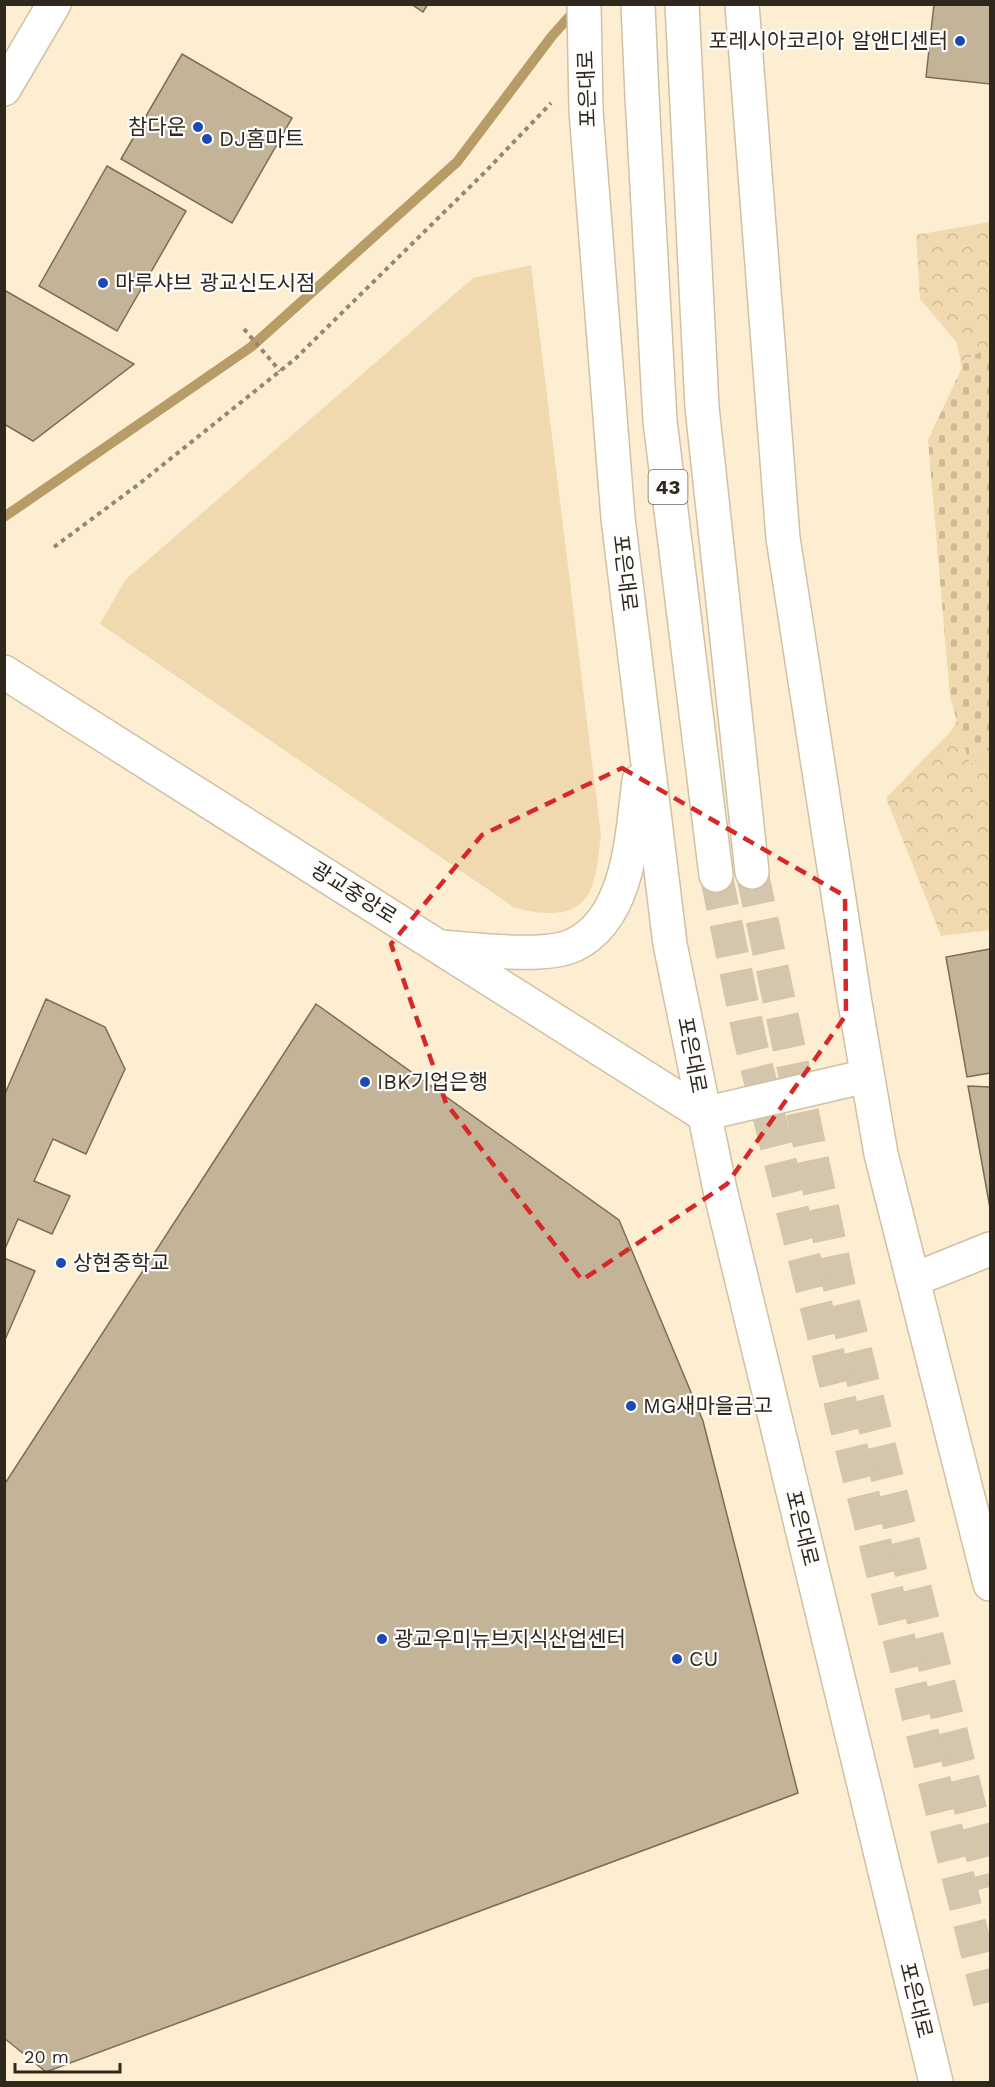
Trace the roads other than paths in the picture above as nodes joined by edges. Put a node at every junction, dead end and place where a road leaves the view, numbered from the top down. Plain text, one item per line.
1 (54, 4) edge
2 (584, 4) edge
3 (638, 4) edge
4 (682, 4) edge
5 (742, 4) edge
6 (4, 89) edge
7 (4, 672) edge
8 (645, 738) junction
9 (752, 872) tunnel mouth
10 (716, 876) tunnel mouth
11 (441, 947) junction
12 (867, 1076) junction
13 (703, 1114) junction
14 (990, 1249) edge
15 (913, 1280) junction
16 (990, 1584) edge
17 (936, 2082) edge

1 - 6 main road
2 - 8 main road, 포은대로, bridge
3 - 10 main road, 43, bridge
4 - 9 main road, 43
5 - 12 main road
7 - 11 main road, 광교중앙로
8 - 11 main road
8 - 13 main road, 포은대로
11 - 13 main road, 광교중앙로
12 - 13 main road
12 - 15 main road
13 - 17 main road, 포은대로
14 - 15 main road
15 - 16 main road

